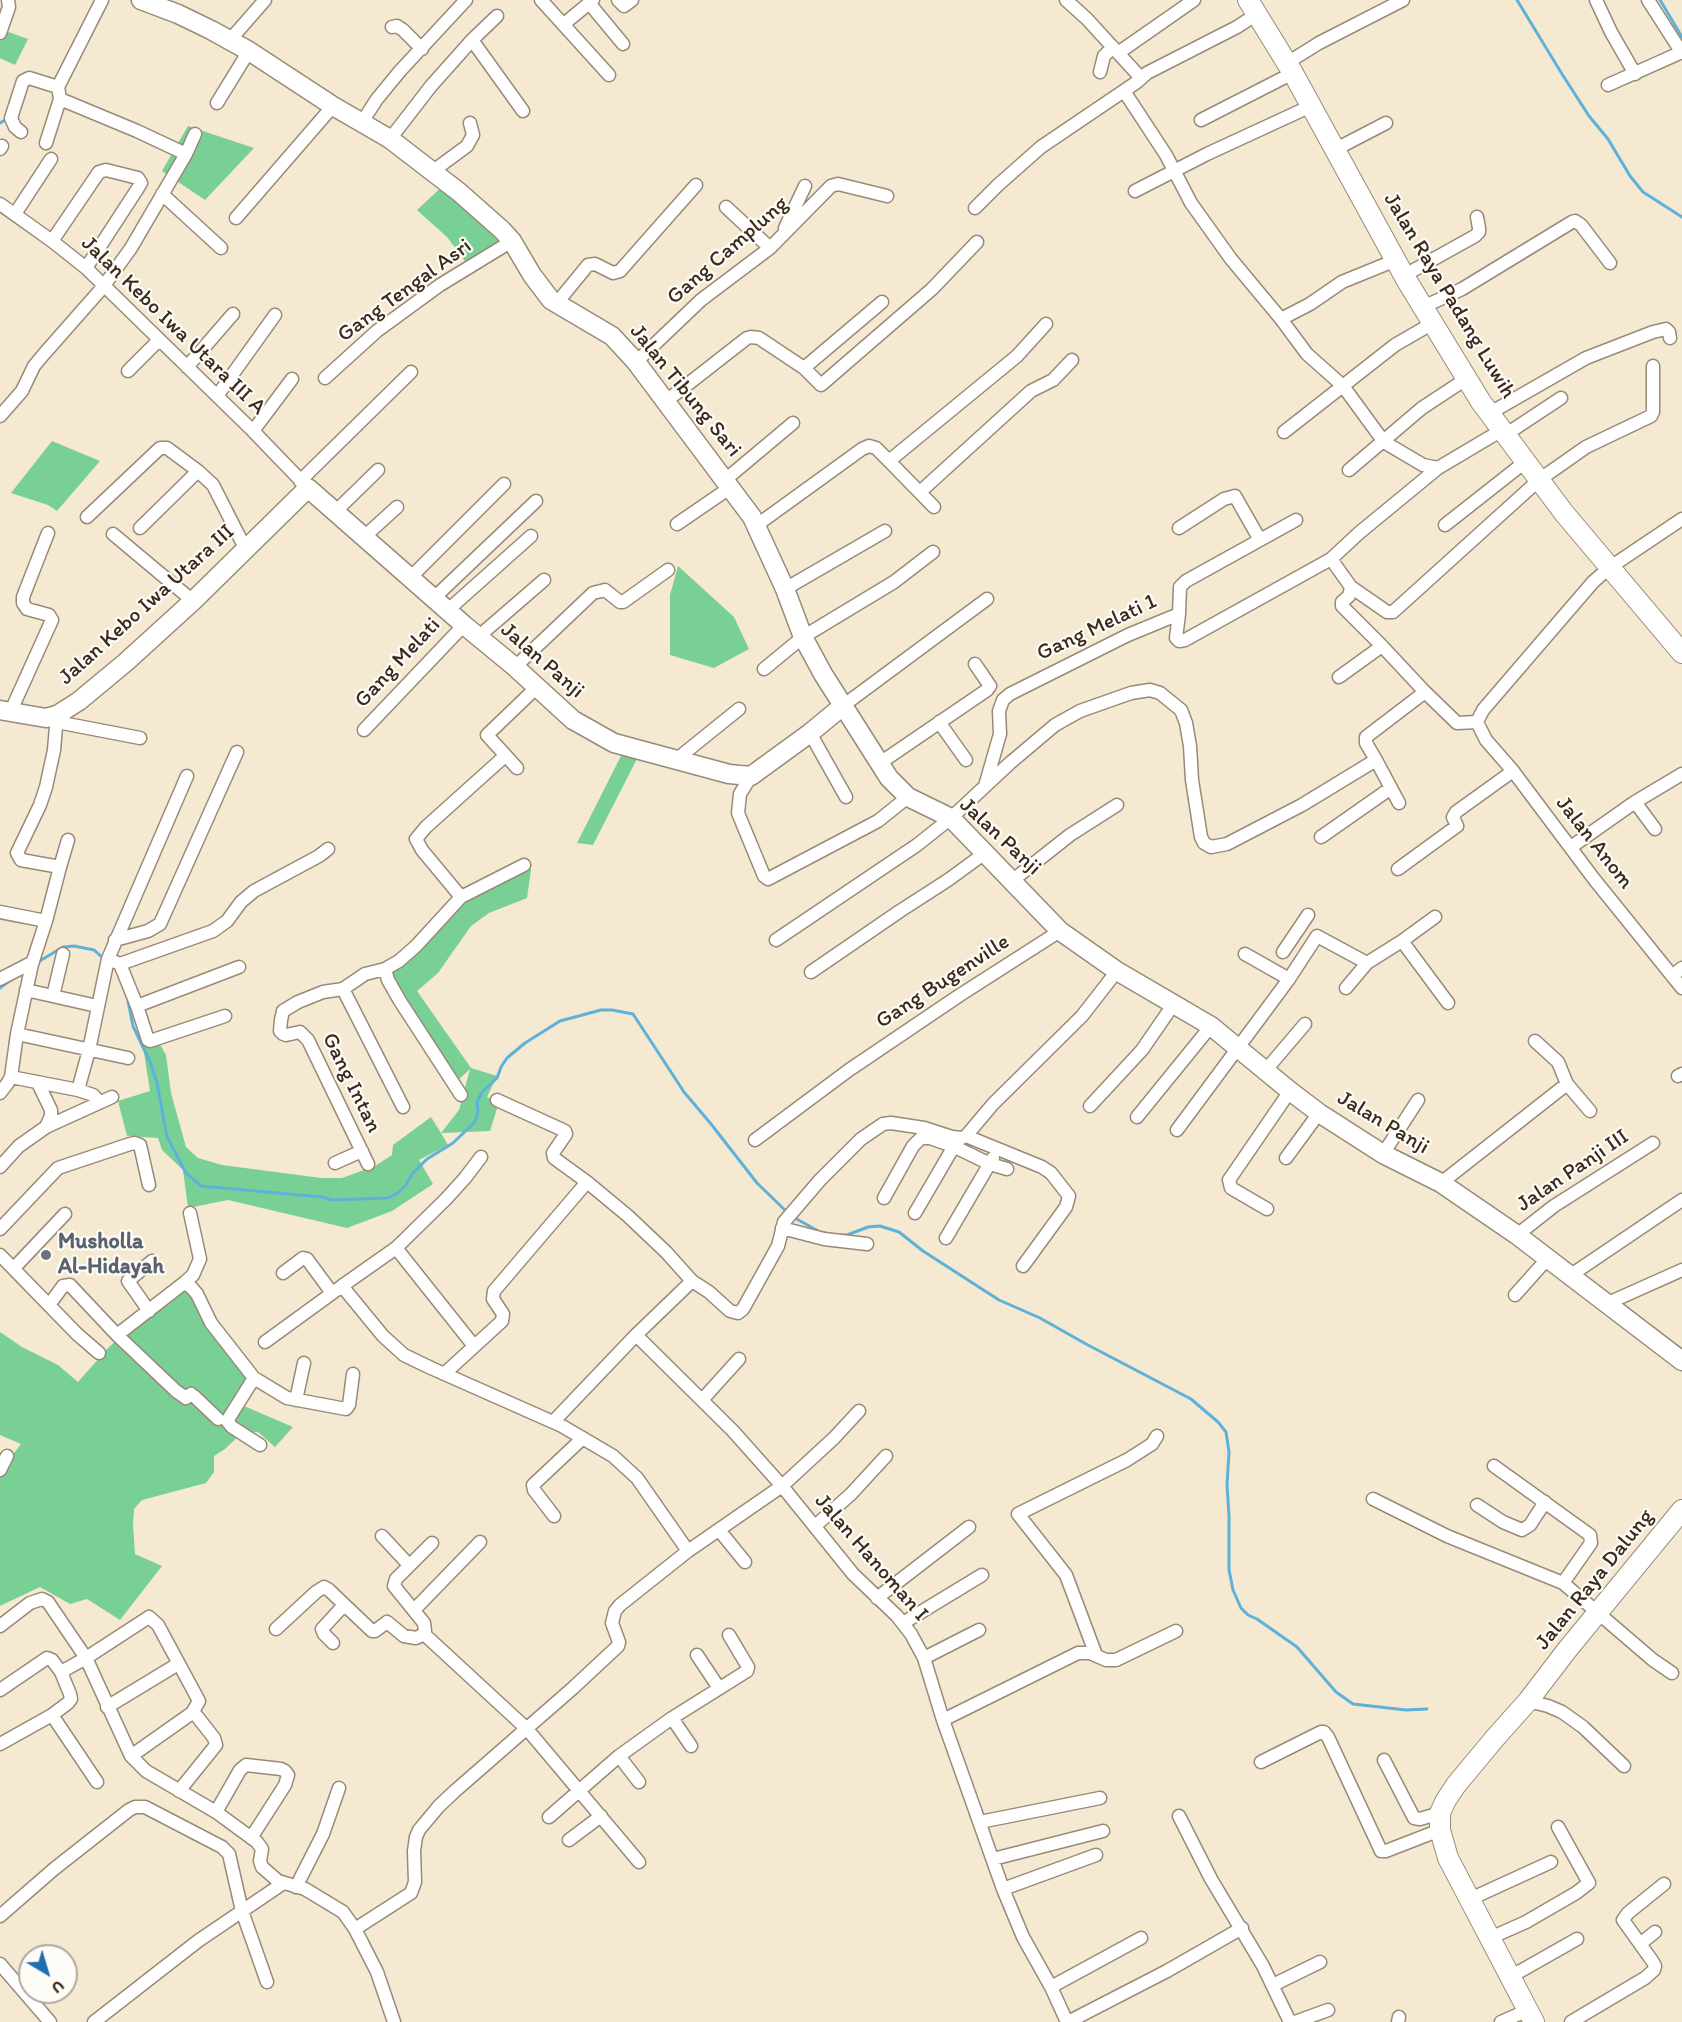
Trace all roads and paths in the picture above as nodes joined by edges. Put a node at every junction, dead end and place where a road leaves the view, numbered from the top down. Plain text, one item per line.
1 (8, 0) edge
2 (102, 0) edge
3 (143, 0) edge
4 (265, 0) edge
5 (466, 0) edge
6 (541, 0) edge
7 (618, 0) edge
8 (632, 0) edge
9 (1066, 0) edge
10 (1194, 0) edge
11 (1403, 0) edge
12 (1596, 0) edge
13 (1648, 0) edge
14 (591, 2) edge
15 (1252, 7) edge
16 (498, 16) dead end
17 (564, 24) junction
18 (392, 27) dead end
19 (0, 33) edge
20 (472, 39) junction
21 (230, 40) junction
22 (623, 44) dead end
23 (422, 49) junction
24 (1116, 50) junction
25 (249, 51) junction
26 (1682, 53) edge
27 (1290, 68) junction
28 (1100, 72) dead end
29 (1635, 74) junction
30 (609, 75) dead end
31 (1141, 78) junction
32 (1608, 85) dead end
33 (1124, 92) junction
34 (59, 93) junction
35 (217, 103) dead end
36 (333, 106) junction
37 (1311, 106) junction
38 (523, 111) dead end
39 (1201, 120) dead end
40 (362, 122) junction
41 (471, 123) dead end
42 (1386, 123) dead end
43 (21, 132) dead end
44 (195, 134) dead end
45 (390, 139) junction
46 (46, 143) dead end
47 (1336, 149) junction
48 (186, 154) junction
49 (51, 159) dead end
50 (1174, 170) junction
51 (433, 171) junction
52 (696, 185) dead end
53 (805, 186) dead end
54 (1135, 191) dead end
55 (162, 194) junction
56 (887, 195) dead end
57 (0, 205) edge
58 (726, 207) dead end
59 (975, 208) dead end
60 (15, 214) junction
61 (1477, 217) dead end
62 (236, 218) dead end
63 (781, 237) junction
64 (52, 241) junction
65 (512, 241) junction
66 (977, 242) dead end
67 (221, 248) dead end
68 (770, 248) junction
69 (1610, 263) dead end
70 (86, 268) junction
71 (1400, 268) junction
72 (103, 287) junction
73 (882, 302) dead end
74 (556, 304) junction
75 (233, 314) dead end
76 (275, 315) dead end
77 (1428, 315) junction
78 (1281, 319) junction
79 (1046, 324) dead end
80 (1670, 338) dead end
81 (159, 340) junction
82 (1072, 360) dead end
83 (636, 362) junction
84 (1653, 366) dead end
85 (187, 367) junction
86 (804, 368) junction
87 (128, 370) dead end
88 (411, 372) dead end
89 (325, 378) dead end
90 (292, 379) dead end
91 (1466, 379) junction
92 (1342, 386) junction
93 (217, 396) junction
94 (1561, 398) dead end
95 (665, 402) junction
96 (1490, 413) junction
97 (0, 416) edge
98 (794, 423) dead end
99 (253, 430) junction
100 (1284, 432) dead end
101 (1503, 432) junction
102 (1384, 442) junction
103 (890, 460) junction
104 (1525, 462) junction
105 (1438, 468) junction
106 (378, 470) dead end
107 (1349, 470) dead end
108 (198, 471) junction
109 (1539, 480) junction
110 (728, 483) junction
111 (304, 484) junction
112 (504, 484) dead end
113 (920, 492) junction
114 (536, 501) dead end
115 (397, 507) dead end
116 (934, 507) dead end
117 (336, 511) junction
118 (87, 516) dead end
119 (1682, 519) edge
120 (1296, 520) dead end
121 (677, 524) dead end
122 (757, 525) junction
123 (1445, 525) dead end
124 (140, 528) dead end
125 (1179, 528) dead end
126 (885, 531) dead end
127 (48, 533) dead end
128 (113, 534) dead end
129 (531, 536) dead end
130 (364, 537) junction
131 (1260, 540) junction
132 (245, 548) junction
133 (933, 552) dead end
134 (1330, 559) junction
135 (1609, 568) junction
136 (668, 570) dead end
137 (410, 578) junction
138 (544, 580) dead end
139 (1351, 587) junction
140 (785, 589) junction
141 (434, 598) junction
142 (987, 599) dead end
143 (193, 601) junction
144 (448, 610) junction
145 (1179, 614) junction
146 (464, 625) junction
147 (478, 637) junction
148 (803, 637) junction
149 (1382, 646) junction
150 (1681, 648) edge
151 (975, 664) dead end
152 (515, 667) junction
153 (764, 669) dead end
154 (1339, 677) dead end
155 (537, 687) junction
156 (1425, 692) junction
157 (844, 705) junction
158 (739, 709) dead end
159 (5, 712) edge
160 (57, 718) junction
161 (939, 722) junction
162 (1477, 722) junction
163 (364, 730) dead end
164 (810, 734) junction
165 (140, 738) dead end
166 (237, 752) dead end
167 (505, 756) junction
168 (677, 759) junction
169 (1376, 759) junction
170 (966, 760) dead end
171 (880, 763) junction
172 (518, 768) dead end
173 (1513, 771) junction
174 (1682, 774) edge
175 (187, 776) dead end
176 (751, 776) junction
177 (1391, 788) junction
178 (983, 790) junction
179 (846, 797) dead end
180 (908, 797) junction
181 (1635, 802) junction
182 (1399, 803) dead end
183 (1117, 805) dead end
184 (951, 818) junction
185 (1655, 829) dead end
186 (1321, 837) dead end
187 (68, 840) dead end
188 (1571, 847) junction
189 (328, 849) dead end
190 (985, 853) junction
191 (524, 865) dead end
192 (60, 867) junction
193 (1398, 869) dead end
194 (1013, 880) junction
195 (461, 897) junction
196 (1, 914) edge
197 (1308, 915) dead end
198 (1435, 917) dead end
199 (46, 921) junction
200 (1300, 926) junction
201 (1060, 931) junction
202 (1317, 936) junction
203 (115, 940) junction
204 (776, 940) dead end
205 (1402, 941) junction
206 (1283, 952) dead end
207 (63, 954) dead end
208 (1245, 954) dead end
209 (107, 962) junction
210 (1367, 963) junction
211 (120, 964) junction
212 (32, 965) junction
213 (239, 967) dead end
214 (385, 969) junction
215 (1117, 971) junction
216 (811, 972) dead end
217 (1677, 972) edge
218 (0, 979) edge
219 (1289, 979) junction
220 (1346, 988) dead end
221 (1682, 988) edge
222 (343, 989) junction
223 (26, 990) junction
224 (53, 996) junction
225 (1448, 1003) dead end
226 (1173, 1005) junction
227 (97, 1006) junction
228 (137, 1006) junction
229 (225, 1016) dead end
230 (1305, 1024) dead end
231 (1210, 1026) junction
232 (17, 1034) junction
233 (1535, 1041) dead end
234 (1239, 1049) junction
235 (89, 1050) junction
236 (128, 1058) dead end
237 (1265, 1071) junction
238 (11, 1077) junction
239 (38, 1083) junction
240 (1567, 1083) junction
241 (76, 1089) junction
242 (1290, 1091) junction
243 (0, 1093) edge
244 (461, 1095) dead end
245 (112, 1097) dead end
246 (497, 1100) dead end
247 (1418, 1100) dead end
248 (100, 1102) junction
249 (1090, 1106) dead end
250 (403, 1107) dead end
251 (1590, 1112) dead end
252 (1319, 1113) junction
253 (1137, 1117) dead end
254 (46, 1127) junction
255 (1177, 1130) dead end
256 (755, 1140) dead end
257 (960, 1140) junction
258 (1653, 1143) dead end
259 (998, 1149) junction
260 (362, 1151) junction
261 (1383, 1154) junction
262 (481, 1157) dead end
263 (1286, 1158) dead end
264 (336, 1163) dead end
265 (368, 1164) dead end
266 (990, 1164) junction
267 (0, 1167) edge
268 (1007, 1169) dead end
269 (587, 1182) junction
270 (1441, 1183) junction
271 (149, 1185) dead end
272 (884, 1198) dead end
273 (1682, 1200) edge
274 (1268, 1209) dead end
275 (190, 1213) dead end
276 (915, 1213) dead end
277 (65, 1214) dead end
278 (783, 1225) junction
279 (0, 1229) edge
280 (1517, 1234) junction
281 (946, 1238) dead end
282 (867, 1244) dead end
283 (396, 1248) junction
284 (0, 1256) edge
285 (1548, 1258) junction
286 (152, 1260) dead end
287 (1023, 1266) dead end
288 (14, 1268) junction
289 (1682, 1270) edge
290 (283, 1273) dead end
291 (1571, 1275) junction
292 (692, 1281) junction
293 (184, 1283) junction
294 (337, 1289) junction
295 (1515, 1295) dead end
296 (1608, 1303) junction
297 (49, 1305) junction
298 (149, 1311) junction
299 (117, 1335) junction
300 (636, 1335) junction
301 (265, 1342) dead end
302 (474, 1346) junction
303 (99, 1353) dead end
304 (739, 1359) dead end
305 (1682, 1361) edge
306 (304, 1363) dead end
307 (353, 1374) dead end
308 (444, 1374) junction
309 (254, 1378) junction
310 (296, 1400) junction
311 (702, 1400) junction
312 (859, 1411) dead end
313 (218, 1419) dead end
314 (553, 1422) junction
315 (1157, 1436) dead end
316 (583, 1438) junction
317 (260, 1445) dead end
318 (7, 1456) dead end
319 (886, 1456) dead end
320 (1494, 1466) dead end
321 (0, 1470) edge
322 (782, 1486) junction
323 (1373, 1499) dead end
324 (1545, 1502) junction
325 (1477, 1505) dead end
326 (1682, 1510) edge
327 (554, 1516) dead end
328 (815, 1526) junction
329 (969, 1527) dead end
330 (719, 1530) junction
331 (382, 1536) dead end
332 (480, 1542) dead end
333 (432, 1543) dead end
334 (688, 1551) junction
335 (745, 1562) dead end
336 (409, 1566) junction
337 (982, 1575) dead end
338 (1563, 1583) junction
339 (877, 1598) junction
340 (344, 1605) junction
341 (414, 1610) junction
342 (1599, 1614) junction
343 (903, 1623) junction
344 (0, 1626) edge
345 (276, 1629) dead end
346 (979, 1630) dead end
347 (1176, 1631) dead end
348 (424, 1634) junction
349 (729, 1635) dead end
350 (333, 1643) dead end
351 (697, 1655) dead end
352 (1096, 1655) junction
353 (86, 1658) junction
354 (924, 1658) junction
355 (178, 1664) junction
356 (61, 1672) junction
357 (1672, 1673) dead end
358 (719, 1688) junction
359 (0, 1690) edge
360 (1528, 1701) junction
361 (107, 1707) junction
362 (192, 1713) junction
363 (52, 1715) junction
364 (672, 1718) junction
365 (943, 1720) junction
366 (527, 1729) junction
367 (0, 1744) edge
368 (691, 1746) dead end
369 (131, 1756) junction
370 (620, 1756) junction
371 (1384, 1760) dead end
372 (1261, 1762) dead end
373 (1624, 1766) dead end
374 (97, 1782) dead end
375 (639, 1782) dead end
376 (339, 1788) dead end
377 (579, 1789) junction
378 (179, 1791) junction
379 (1100, 1798) dead end
380 (216, 1812) junction
381 (601, 1816) junction
382 (1179, 1816) dead end
383 (549, 1817) dead end
384 (1440, 1821) junction
385 (980, 1822) junction
386 (1558, 1827) dead end
387 (1103, 1831) dead end
388 (251, 1838) junction
389 (569, 1840) dead end
390 (1096, 1855) dead end
391 (993, 1859) junction
392 (1551, 1862) dead end
393 (639, 1863) dead end
394 (282, 1884) junction
395 (1664, 1884) dead end
396 (296, 1887) junction
397 (1003, 1889) junction
398 (1468, 1900) junction
399 (242, 1911) junction
400 (0, 1916) edge
401 (1242, 1928) junction
402 (354, 1929) junction
403 (1655, 1932) dead end
404 (1141, 1938) dead end
405 (1490, 1938) junction
406 (1577, 1939) dead end
407 (1640, 1944) junction
408 (1320, 1962) dead end
409 (0, 1964) edge
410 (1510, 1977) junction
411 (267, 1982) dead end
412 (1273, 1985) junction
413 (1051, 1987) junction
414 (1328, 2010) dead end
415 (1531, 2016) edge
416 (50, 2022) edge
417 (94, 2022) edge
418 (394, 2022) edge
419 (1067, 2022) edge
420 (1290, 2022) edge
421 (1295, 2022) edge
422 (1501, 2022) edge
423 (1570, 2022) edge

1 - 19 street
2 - 34 street
3 - 21 street, Jalan Tibung Sari
4 - 21 street
5 - 23 street
6 - 17 street
7 - 8 street
9 - 24 street
10 - 24 street
11 - 27 street
12 - 29 street
13 - 26 street
14 - 17 street
14 - 22 street
15 - 27 main road, Jalan Raya Padang Luwih
15 - 31 street
16 - 20 street
17 - 30 street
18 - 23 street
20 - 38 street
20 - 45 street
21 - 25 street, Jalan Tibung Sari
23 - 40 street
24 - 28 street
24 - 31 street
25 - 35 street
25 - 36 street, Jalan Tibung Sari
26 - 29 street
27 - 37 main road, Jalan Raya Padang Luwih
27 - 39 street
29 - 32 street
31 - 33 street
33 - 50 street
33 - 59 street
34 - 43 street
34 - 46 street
34 - 48 street
36 - 40 street, Jalan Tibung Sari
36 - 62 street
37 - 47 main road, Jalan Raya Padang Luwih
37 - 50 street
40 - 45 street, Jalan Tibung Sari
41 - 51 street
42 - 47 street
44 - 48 street
45 - 51 street, Jalan Tibung Sari
47 - 71 main road, Jalan Raya Padang Luwih
48 - 55 street
49 - 60 street
50 - 54 street
50 - 78 street
51 - 65 street, Jalan Tibung Sari
52 - 74 street
53 - 63 street
55 - 67 street
55 - 72 street
56 - 63 street, Gang Camplung
57 - 60 street, Jalan Kebo Iwa Utara III A
58 - 68 street
60 - 64 street, Jalan Kebo Iwa Utara III A
61 - 71 street
63 - 68 street, Gang Camplung
64 - 70 street, Jalan Kebo Iwa Utara III A
64 - 70 street
65 - 74 street, Jalan Tibung Sari
65 - 89 street, Gang Tengal Asri
66 - 86 street
68 - 83 street, Gang Camplung
69 - 77 street
70 - 72 street, Jalan Kebo Iwa Utara III A
71 - 77 main road, Jalan Raya Padang Luwih
71 - 78 street
72 - 81 street, Jalan Kebo Iwa Utara III A
72 - 97 street
73 - 86 street
74 - 83 street, Jalan Tibung Sari
75 - 85 street
76 - 93 street
77 - 91 main road, Jalan Raya Padang Luwih
77 - 92 street
78 - 92 street
79 - 103 street
80 - 96 street
81 - 85 street, Jalan Kebo Iwa Utara III A
81 - 87 street
82 - 113 street
83 - 95 street, Jalan Tibung Sari
84 - 109 street
85 - 93 street, Jalan Kebo Iwa Utara III A
86 - 95 street
88 - 111 street
90 - 99 street
91 - 96 main road, Jalan Raya Padang Luwih
91 - 102 street
92 - 100 street
92 - 102 street
93 - 99 street, Jalan Kebo Iwa Utara III A
94 - 101 street
95 - 110 street, Jalan Tibung Sari
96 - 101 main road, Jalan Raya Padang Luwih
98 - 110 street
99 - 111 street, Jalan Kebo Iwa Utara III A
101 - 104 main road, Jalan Raya Padang Luwih
101 - 105 street
102 - 105 street
102 - 107 street
103 - 113 street
103 - 122 street
104 - 109 main road, Jalan Raya Padang Luwih
104 - 123 street
105 - 134 street
106 - 117 street
108 - 118 street
108 - 124 street
108 - 132 street
109 - 135 main road, Jalan Raya Padang Luwih
109 - 139 street
110 - 121 street
110 - 122 street, Jalan Tibung Sari
111 - 117 street, Jalan Panji
111 - 132 street, Jalan Kebo Iwa Utara III
112 - 137 street
113 - 116 street
114 - 141 street
115 - 130 street
117 - 130 street, Jalan Panji
119 - 135 street
120 - 131 street
122 - 140 street, Jalan Tibung Sari
125 - 131 street
126 - 140 street
127 - 159 street
128 - 143 street
129 - 144 street
130 - 137 street, Jalan Panji
131 - 145 street
132 - 143 street, Jalan Kebo Iwa Utara III
133 - 148 street
134 - 139 street
134 - 145 street, Gang Melati 1
135 - 150 main road, Jalan Raya Padang Luwih
135 - 162 street
136 - 152 street
137 - 141 street, Jalan Panji
138 - 147 street
139 - 149 street
140 - 148 street, Jalan Tibung Sari
141 - 144 street, Jalan Panji
142 - 157 street
143 - 160 street, Jalan Kebo Iwa Utara III
144 - 146 street, Jalan Panji
145 - 178 street, Gang Melati 1
146 - 147 street, Jalan Panji
146 - 163 street, Gang Melati
147 - 152 street, Jalan Panji
148 - 153 street
148 - 157 street, Jalan Tibung Sari
149 - 154 street
149 - 156 street
151 - 161 street
152 - 155 street, Jalan Panji
155 - 167 street
155 - 168 street, Jalan Panji
156 - 162 street
156 - 169 street
157 - 164 street
157 - 171 street, Jalan Panji
158 - 168 street
159 - 160 street, Jalan Kebo Iwa Utara III
160 - 165 street
160 - 192 street
161 - 170 street
161 - 171 street
162 - 173 street, Jalan Anom
164 - 176 street
164 - 179 street
166 - 203 street
167 - 172 street
167 - 195 street
168 - 176 street, Jalan Panji
169 - 177 street
169 - 178 street
171 - 180 street, Jalan Panji
173 - 188 street, Jalan Anom
173 - 193 street
174 - 181 street
175 - 203 street
176 - 180 street
177 - 182 street
177 - 186 street
178 - 184 street
180 - 184 street, Jalan Panji
181 - 185 street
181 - 188 street
183 - 194 street
184 - 190 street, Jalan Panji
184 - 204 street
187 - 192 street
188 - 217 street, Jalan Anom
189 - 211 street
190 - 194 street, Jalan Panji
190 - 216 street
191 - 195 street, Gang Intan
192 - 199 street
194 - 201 street, Jalan Panji
195 - 214 street, Gang Intan
196 - 199 street
197 - 200 street
198 - 205 street
199 - 212 street
200 - 202 street
200 - 206 street
201 - 215 street, Jalan Panji
201 - 256 street, Gang Bugenville
202 - 210 street
202 - 219 street
203 - 209 street
205 - 210 street
205 - 225 street
207 - 224 street
208 - 219 street
209 - 211 street
209 - 227 street
210 - 220 street
211 - 228 street
212 - 218 street
212 - 223 street
213 - 228 street
214 - 222 street, Gang Intan
214 - 244 street
215 - 226 street, Jalan Panji
215 - 257 street
217 - 221 street, Jalan Anom
219 - 234 street
222 - 250 street
222 - 260 street, Gang Intan
223 - 224 street
223 - 232 street
224 - 227 street
226 - 231 street, Jalan Panji
226 - 249 street
227 - 235 street
228 - 229 street
230 - 237 street
231 - 234 street, Jalan Panji
231 - 253 street
232 - 235 street
232 - 238 street
233 - 240 street
234 - 237 street, Jalan Panji
234 - 255 street
235 - 236 street
235 - 241 street
237 - 242 street, Jalan Panji
238 - 239 street
238 - 243 street
239 - 241 street
239 - 254 street
240 - 251 street
240 - 270 street
241 - 248 street
242 - 252 street, Jalan Panji
242 - 274 street
245 - 248 street
246 - 269 street
247 - 261 street
248 - 254 street
252 - 261 street, Jalan Panji
252 - 263 street
254 - 267 street
257 - 259 street
257 - 266 street
257 - 272 street
257 - 276 street
257 - 278 street
258 - 280 street, Jalan Panji III
259 - 266 street
259 - 287 street
260 - 264 street
260 - 265 street, Gang Intan
261 - 270 street, Jalan Panji
262 - 283 street
266 - 268 street
266 - 281 street
269 - 292 street
269 - 302 street
270 - 280 street, Jalan Panji
271 - 279 street
273 - 291 street
275 - 293 street
277 - 288 street
278 - 282 street
278 - 292 street
280 - 285 street, Jalan Panji
283 - 294 street
283 - 302 street
284 - 288 street
285 - 291 street, Jalan Panji
285 - 295 street
286 - 298 street
288 - 297 street
289 - 296 street
290 - 294 street
291 - 296 street, Jalan Panji
292 - 300 street
293 - 298 street
293 - 309 street
294 - 301 street
294 - 308 street
296 - 305 street, Jalan Panji
297 - 299 street
297 - 303 street
298 - 299 street
299 - 313 street
300 - 311 street, Jalan Hanoman I
300 - 314 street
302 - 308 street
304 - 311 street
306 - 310 street
307 - 310 street
308 - 314 street
309 - 310 street
309 - 317 street
311 - 322 street, Jalan Hanoman I
312 - 322 street
314 - 316 street
315 - 352 street
316 - 327 street
316 - 334 street
318 - 321 street
319 - 328 street
320 - 324 street
322 - 328 street, Jalan Hanoman I
322 - 330 street
323 - 338 street
324 - 325 street
324 - 338 street
326 - 342 main road, Jalan Raya Dalung
328 - 339 street, Jalan Hanoman I
329 - 339 street
330 - 334 street
330 - 335 street
331 - 336 street
332 - 341 street
333 - 336 street
334 - 366 street
336 - 341 street
337 - 343 street
338 - 342 street
339 - 343 street, Jalan Hanoman I
340 - 345 street
340 - 348 street
340 - 350 street
341 - 348 street
342 - 357 street
342 - 360 main road, Jalan Raya Dalung
343 - 354 street, Jalan Hanoman I
344 - 353 street
346 - 354 street
347 - 352 street
348 - 366 street
349 - 358 street
351 - 358 street
352 - 365 street
353 - 355 street
353 - 356 street
353 - 361 street
354 - 365 street, Jalan Hanoman I
355 - 361 street
355 - 362 street
356 - 359 street
356 - 363 street
358 - 364 street
360 - 373 street
360 - 384 main road, Jalan Raya Dalung
361 - 369 street
362 - 369 street
362 - 378 street
363 - 367 street
363 - 374 street
364 - 368 street
364 - 370 street
365 - 385 street, Jalan Hanoman I
366 - 377 street
366 - 402 street
369 - 378 street
370 - 375 street
370 - 377 street
371 - 384 street
372 - 384 street
376 - 396 street
377 - 381 street
377 - 383 street
378 - 380 street
379 - 385 street
380 - 388 street
380 - 388 street
381 - 389 street
381 - 393 street
382 - 401 street
384 - 398 main road
385 - 391 street, Jalan Hanoman I
386 - 405 street
387 - 391 street
388 - 394 street
390 - 397 street
391 - 397 street, Jalan Hanoman I
392 - 398 street
394 - 396 street
394 - 399 street
395 - 407 street
396 - 402 street
397 - 413 street, Jalan Hanoman I
398 - 405 main road
399 - 400 street
399 - 411 street
399 - 417 street
401 - 412 street
401 - 419 street
402 - 418 street
403 - 407 street
404 - 413 street
405 - 410 main road
406 - 410 street
407 - 423 street
408 - 412 street
409 - 416 street
410 - 415 main road
412 - 420 street
413 - 419 street, Jalan Hanoman I
414 - 421 street
415 - 422 street

